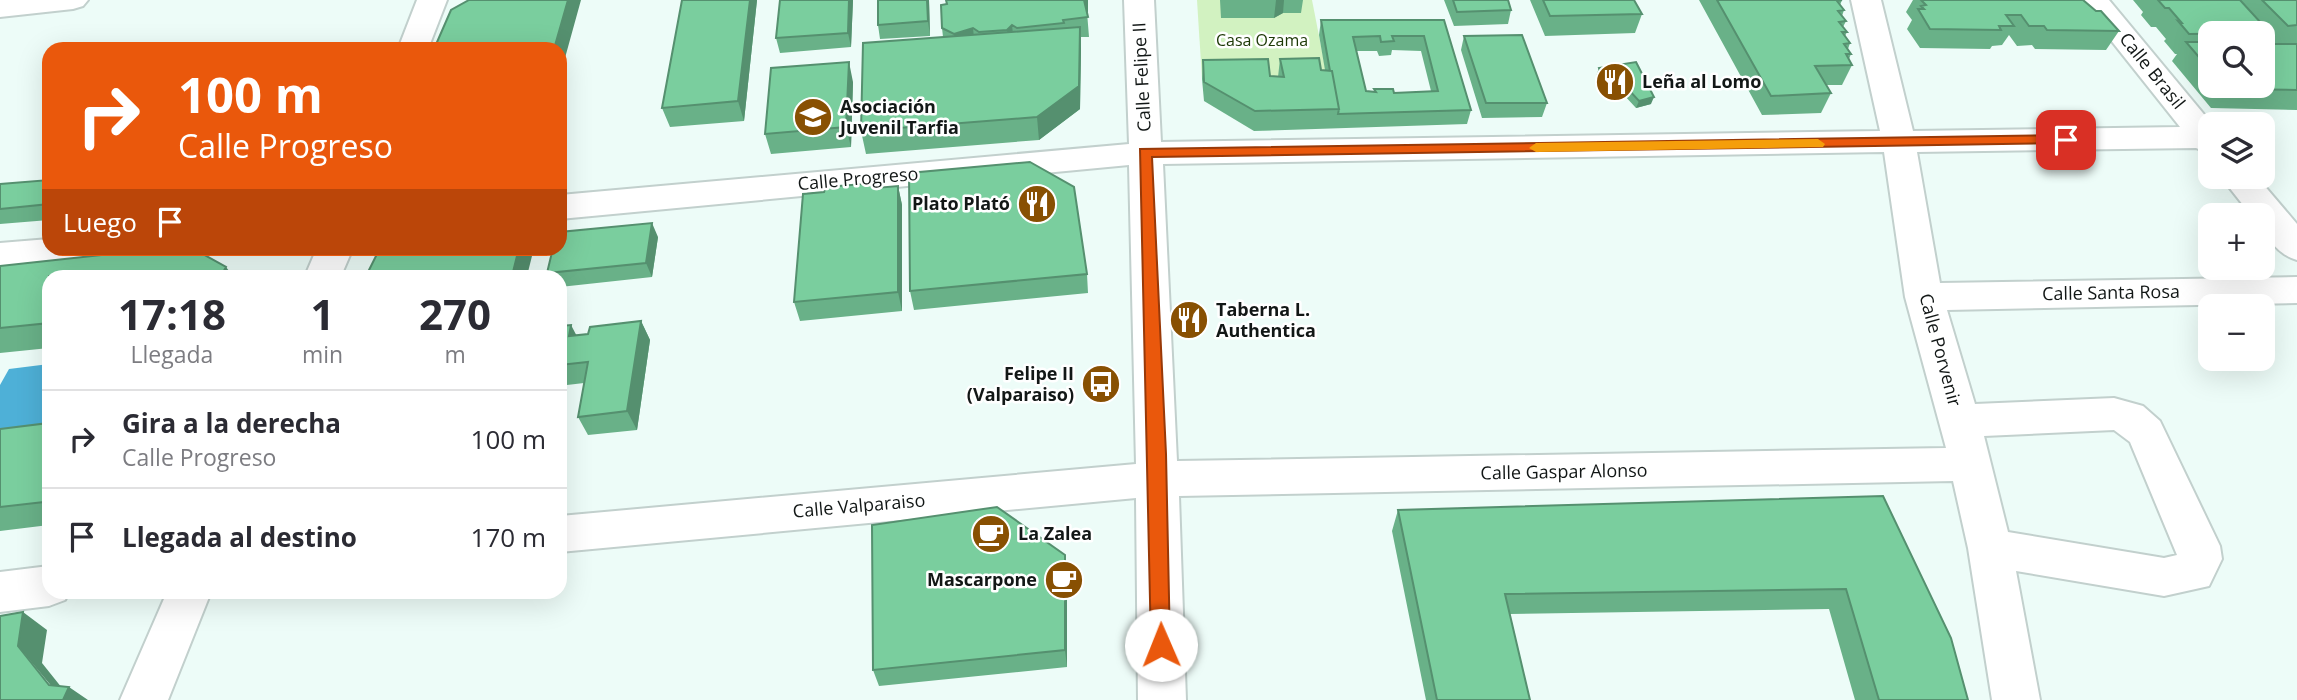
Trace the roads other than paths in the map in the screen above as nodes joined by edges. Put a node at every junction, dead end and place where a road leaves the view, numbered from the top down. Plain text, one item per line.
1 (73, 0) edge
2 (432, 0) edge
3 (1139, 0) edge
4 (1866, 0) edge
5 (2094, 0) edge
6 (0, 8) edge
7 (416, 42) edge
8 (2198, 128) edge
9 (2198, 140) edge
10 (1899, 143) junction
11 (1145, 153) junction
12 (2248, 189) edge
13 (567, 206) edge
14 (2297, 247) edge
15 (42, 252) edge
16 (0, 256) edge
17 (2297, 290) edge
18 (1924, 297) junction
19 (1960, 421) junction
20 (1969, 464) junction
21 (1158, 479) junction
22 (567, 533) edge
23 (1990, 548) junction
24 (42, 587) edge
25 (0, 592) edge
26 (186, 599) edge
27 (144, 700) edge
28 (1162, 700) edge
29 (2016, 700) edge

1 - 6 street
2 - 7 street
3 - 11 street, Calle Felipe II
4 - 10 street, Calle Porvenir
5 - 8 street, Calle Brasil
9 - 10 street, Calle Progreso
10 - 11 street, Calle Progreso
10 - 18 street, Calle Porvenir
11 - 13 street, Calle Progreso
11 - 21 street, Calle Felipe II
12 - 14 street
15 - 16 street
17 - 18 street, Calle Santa Rosa
18 - 19 street, Calle Porvenir
19 - 20 street, Calle Porvenir
19 - 23 street
20 - 21 street, Calle Gaspar Alonso
20 - 23 street, Calle Porvenir
21 - 22 street, Calle Valparaiso
21 - 28 street, Calle Felipe II
23 - 29 street, Calle Porvenir
24 - 25 street
26 - 27 street

